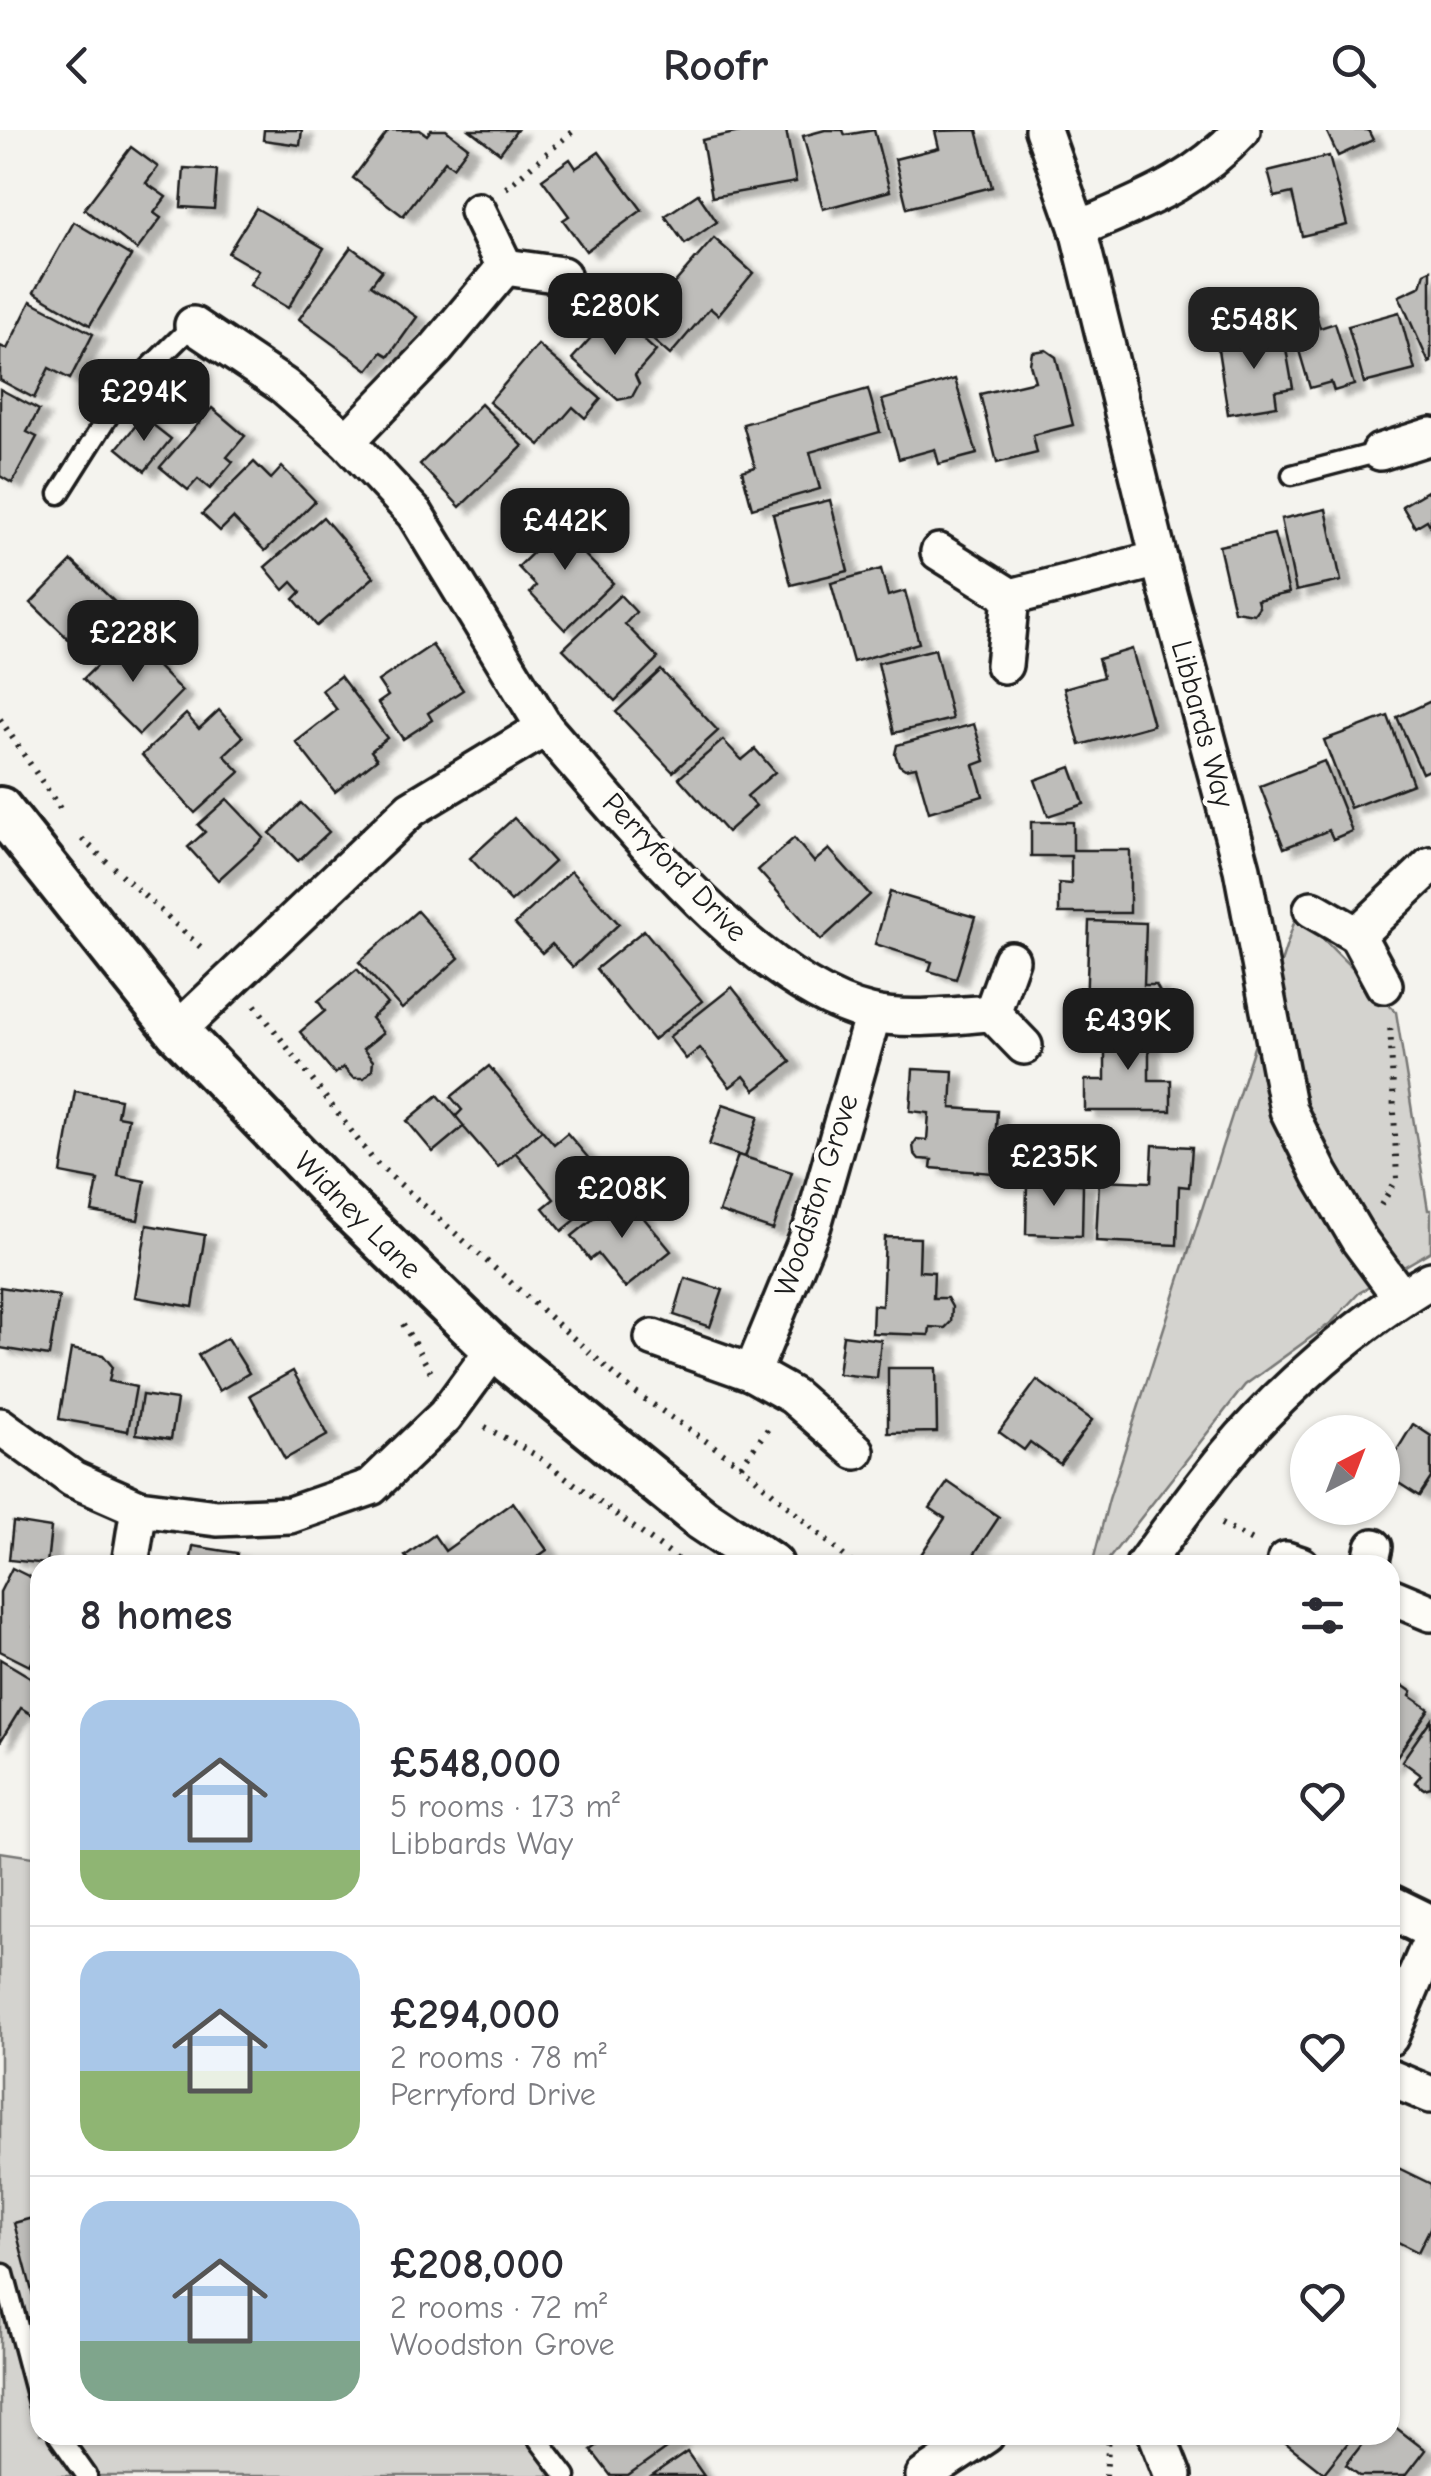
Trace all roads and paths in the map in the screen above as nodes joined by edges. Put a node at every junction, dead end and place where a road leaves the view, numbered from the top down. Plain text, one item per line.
1 (574, 130) edge
2 (1043, 130) edge
3 (1242, 130) edge
4 (478, 211) joint
5 (1078, 229) junction
6 (505, 267) junction
7 (562, 275) dead end
8 (193, 325) joint
9 (1431, 436) edge
10 (346, 441) junction
11 (1380, 452) joint
12 (1292, 475) dead end
13 (60, 494) dead end
14 (939, 552) dead end
15 (1159, 559) junction
16 (1011, 597) junction
17 (1004, 665) dead end
18 (0, 718) edge
19 (544, 728) junction
20 (0, 809) edge
21 (64, 816) dead end
22 (75, 832) dead end
23 (1431, 864) edge
24 (1312, 909) dead end
25 (1357, 935) junction
26 (1012, 960) dead end
27 (235, 978) junction
28 (1384, 985) joint
29 (992, 1013) junction
30 (872, 1014) junction
31 (177, 1031) junction
32 (1024, 1046) dead end
33 (1359, 1240) junction
34 (1416, 1289) edge
35 (653, 1338) dead end
36 (494, 1349) junction
37 (752, 1373) junction
38 (793, 1396) junction
39 (0, 1426) edge
40 (856, 1450) dead end
41 (741, 1466) junction
42 (1190, 1507) junction
43 (140, 1508) junction
44 (132, 1555) edge
45 (756, 1555) edge
46 (843, 1555) edge
47 (1152, 1555) edge
48 (1280, 1555) edge
49 (1400, 1600) edge
50 (1431, 1613) edge
51 (1400, 1911) edge
52 (1431, 1926) edge
53 (1431, 1941) edge
54 (1400, 2014) edge
55 (1400, 2082) edge
56 (1431, 2095) edge
57 (4, 2274) dead end
58 (30, 2372) edge
59 (65, 2445) edge
60 (543, 2445) edge
61 (971, 2445) edge
62 (1108, 2445) edge
63 (1161, 2445) edge
64 (87, 2476) edge
65 (566, 2476) edge
66 (924, 2476) edge
67 (1106, 2476) edge
68 (1173, 2476) edge

1 - 4 path
2 - 5 street, Libbards Way
3 - 5 street
4 - 6 street
5 - 15 street, Libbards Way
6 - 7 street
6 - 10 street
8 - 10 street, Perryford Drive
8 - 13 lane
9 - 11 street
10 - 19 street, Perryford Drive
11 - 12 lane
14 - 16 street
15 - 16 street
15 - 33 street, Libbards Way
16 - 17 street
18 - 21 path
19 - 27 street
19 - 30 street, Perryford Drive
20 - 31 street, Widney Lane
22 - 27 path
23 - 25 street
24 - 25 street
25 - 28 street
26 - 29 street
27 - 31 street
27 - 41 path
28 - 33 path
29 - 30 street, Perryford Drive
29 - 32 street
30 - 37 street, Woodston Grove
31 - 36 street, Widney Lane
33 - 34 street, Libbards Way
34 - 42 street
35 - 37 street
36 - 43 street
36 - 45 street, Widney Lane
37 - 38 street
38 - 40 street
38 - 41 path
39 - 43 street
41 - 46 path
42 - 47 street
42 - 48 path
43 - 44 street
49 - 50 street
51 - 52 street
53 - 54 street
55 - 56 street
57 - 58 lane
59 - 64 lane
60 - 65 lane
61 - 66 street
62 - 67 path
63 - 68 street

